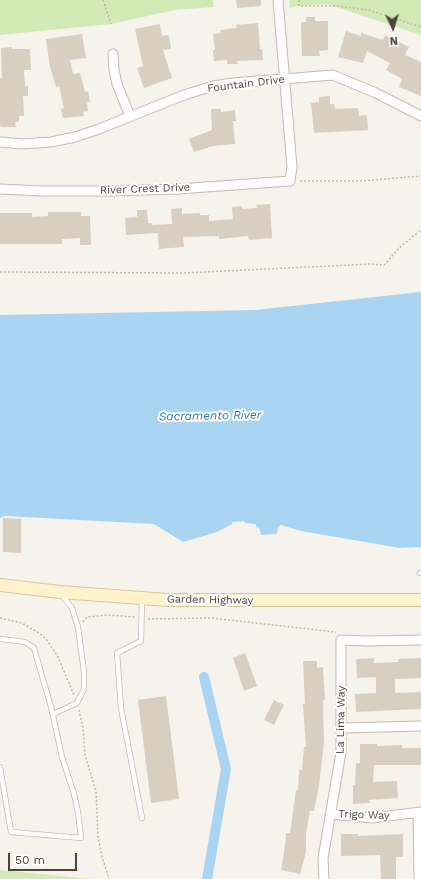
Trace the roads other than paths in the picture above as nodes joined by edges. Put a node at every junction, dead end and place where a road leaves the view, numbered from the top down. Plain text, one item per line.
1 (278, 0) edge
2 (113, 54) dead end
3 (285, 79) junction
4 (130, 116) junction
5 (421, 116) edge
6 (0, 142) edge
7 (0, 189) edge
8 (0, 585) edge
9 (60, 592) junction
10 (142, 599) junction
11 (421, 600) edge
12 (0, 639) edge
13 (421, 640) edge
14 (53, 714) junction
15 (421, 726) edge
16 (342, 728) junction
17 (0, 767) edge
18 (6, 795) junction
19 (0, 796) edge
20 (420, 812) edge
21 (331, 814) junction
22 (142, 818) dead end
23 (324, 879) edge
24 (419, 879) edge

1 - 3 street
2 - 4 street
3 - 4 street, Fountain Drive
3 - 5 street, Fountain Drive
3 - 7 street, River Crest Drive
4 - 6 street, Fountain Drive
8 - 9 main road, Garden Highway
9 - 10 main road, Garden Highway
9 - 14 lane
10 - 11 main road, Garden Highway
10 - 22 lane
12 - 14 lane
13 - 16 street, La Lima Way
14 - 18 lane
15 - 16 street
16 - 21 street, La Lima Way
17 - 18 lane
18 - 19 lane
20 - 21 street, Trigo Way
20 - 24 street
21 - 23 street, La Lima Way

